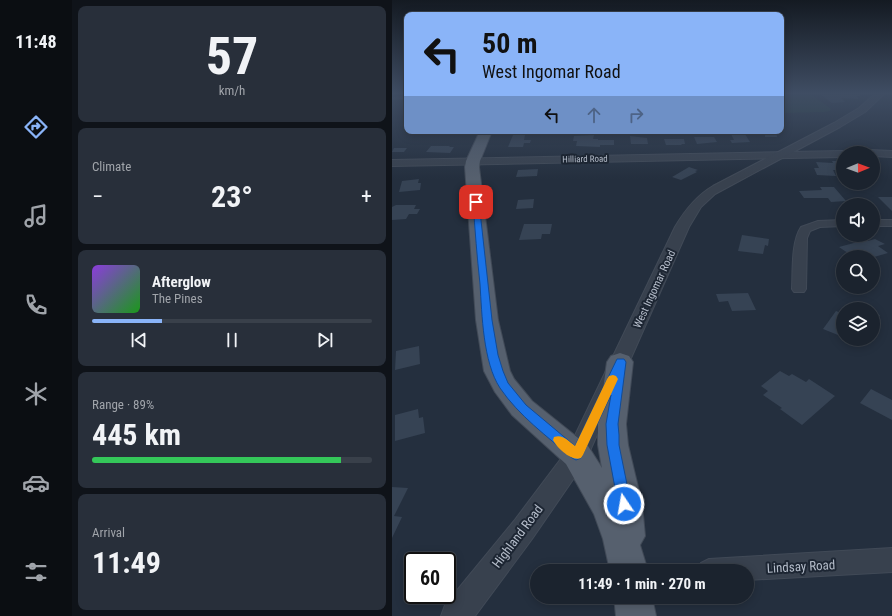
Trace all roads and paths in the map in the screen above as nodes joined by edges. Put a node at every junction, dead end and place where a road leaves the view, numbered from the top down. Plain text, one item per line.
1 (841, 122) edge
2 (485, 134) edge
3 (880, 153) edge
4 (836, 154) edge
5 (892, 154) edge
6 (778, 155) junction
7 (473, 161) junction
8 (392, 163) edge
9 (836, 223) edge
10 (880, 223) edge
11 (892, 223) edge
12 (799, 289) dead end
13 (620, 362) junction
14 (576, 455) junction
15 (892, 560) edge
16 (627, 564) edge
17 (628, 564) edge
18 (754, 568) edge
19 (634, 604) edge
20 (456, 616) edge
21 (636, 616) edge

1 - 6 street, West Ingomar Road
2 - 7 main road
3 - 5 street
4 - 6 street, Hilliard Road
6 - 7 street, Hilliard Road
6 - 13 street, West Ingomar Road
7 - 8 street, Hilliard Road
7 - 14 main road
9 - 12 street
10 - 11 street
13 - 14 street, West Ingomar Road
13 - 17 main road
14 - 16 main road
14 - 20 street, Highland Road
15 - 18 street, Lindsay Road
19 - 21 main road

